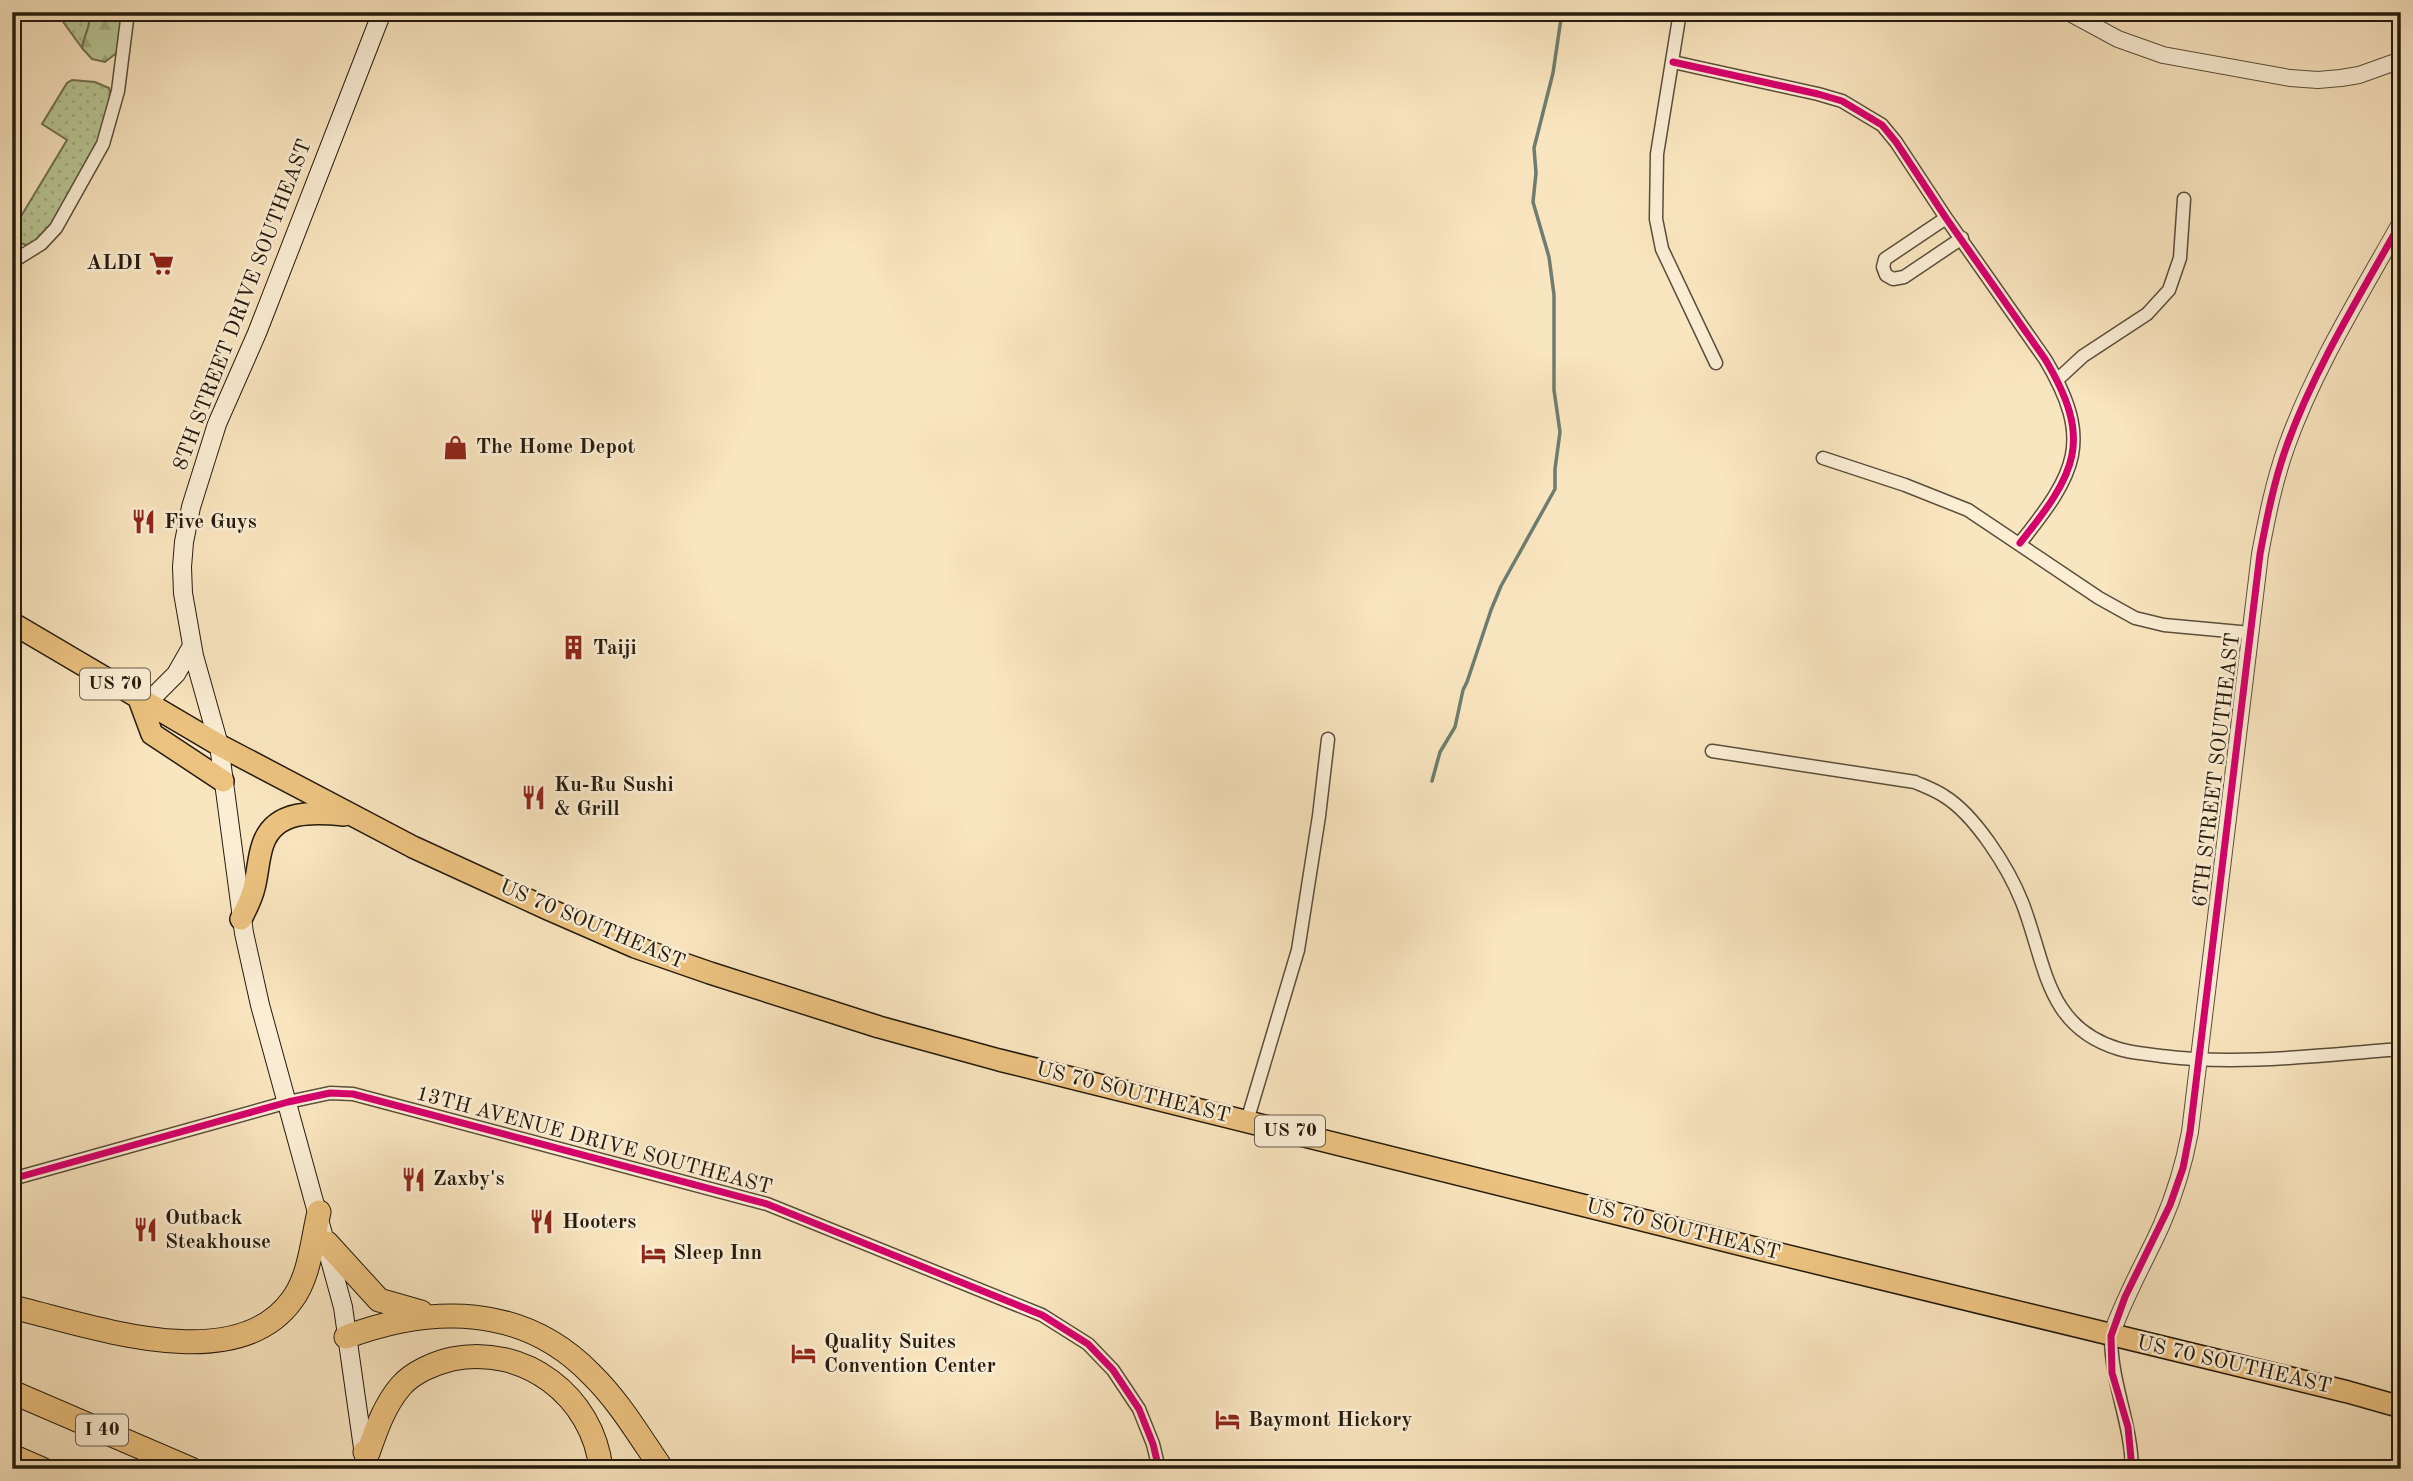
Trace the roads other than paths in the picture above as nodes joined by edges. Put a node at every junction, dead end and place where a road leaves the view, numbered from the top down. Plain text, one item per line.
1 (128, 12) edge
2 (382, 12) edge
3 (1680, 12) edge
4 (2068, 12) edge
5 (2401, 60) edge
6 (1673, 62) junction
7 (2184, 199) dead end
8 (1946, 218) junction
9 (2401, 222) edge
10 (1962, 238) junction
11 (12, 262) edge
12 (1716, 363) dead end
13 (2057, 380) junction
14 (1823, 458) dead end
15 (2020, 543) junction
16 (12, 623) edge
17 (2251, 633) junction
18 (192, 646) junction
19 (143, 701) junction
20 (1328, 739) dead end
21 (219, 745) junction
22 (1712, 751) dead end
23 (223, 781) junction
24 (355, 817) junction
25 (242, 919) junction
26 (2401, 1049) edge
27 (2200, 1061) junction
28 (288, 1102) junction
29 (1247, 1121) junction
30 (12, 1179) edge
31 (319, 1212) junction
32 (327, 1243) junction
33 (12, 1307) edge
34 (445, 1315) junction
35 (2110, 1336) junction
36 (346, 1337) junction
37 (12, 1392) edge
38 (2401, 1407) edge
39 (12, 1456) edge
40 (365, 1461) edge
41 (42, 1469) edge
42 (191, 1469) edge
43 (601, 1469) edge
44 (662, 1469) edge
45 (1159, 1469) edge
46 (2132, 1469) edge

1 - 11 street
2 - 18 main road, 8TH STREET DRIVE SOUTHEAST
3 - 6 street
4 - 5 street
6 - 8 street
6 - 12 street
7 - 13 street
8 - 10 street
8 - 10 street
9 - 17 street, 6TH STREET SOUTHEAST
10 - 13 street
13 - 15 street
14 - 15 street
15 - 17 street
16 - 19 main road, US 70 SOUTHEAST / US 70
17 - 27 street, 6TH STREET SOUTHEAST
18 - 19 main road
18 - 21 main road, 8TH STREET DRIVE SOUTHEAST
19 - 21 main road, US 70 SOUTHEAST / US 70
19 - 23 main road
20 - 29 street
21 - 23 main road, 8TH STREET DRIVE SOUTHEAST
21 - 24 main road, US 70 SOUTHEAST / US 70
22 - 27 street
23 - 25 main road, 8TH STREET DRIVE SOUTHEAST
24 - 25 main road
24 - 29 main road, US 70 SOUTHEAST / US 70
25 - 28 main road, 8TH STREET DRIVE SOUTHEAST
26 - 27 street
27 - 35 street, 6TH STREET SOUTHEAST
28 - 30 street, 13TH AVENUE DRIVE SOUTHEAST
28 - 31 main road, 8TH STREET DRIVE SOUTHEAST
28 - 45 street, 13TH AVENUE DRIVE SOUTHEAST
29 - 35 main road, US 70 SOUTHEAST / US 70
31 - 32 main road, 8TH STREET DRIVE SOUTHEAST
31 - 33 highway
32 - 34 highway
32 - 36 main road, 8TH STREET DRIVE SOUTHEAST
34 - 36 highway
34 - 44 highway
35 - 38 main road, US 70 SOUTHEAST / US 70
35 - 46 street
36 - 40 main road, 8TH STREET DRIVE SOUTHEAST
37 - 42 highway, I 40
39 - 41 highway
40 - 43 highway

